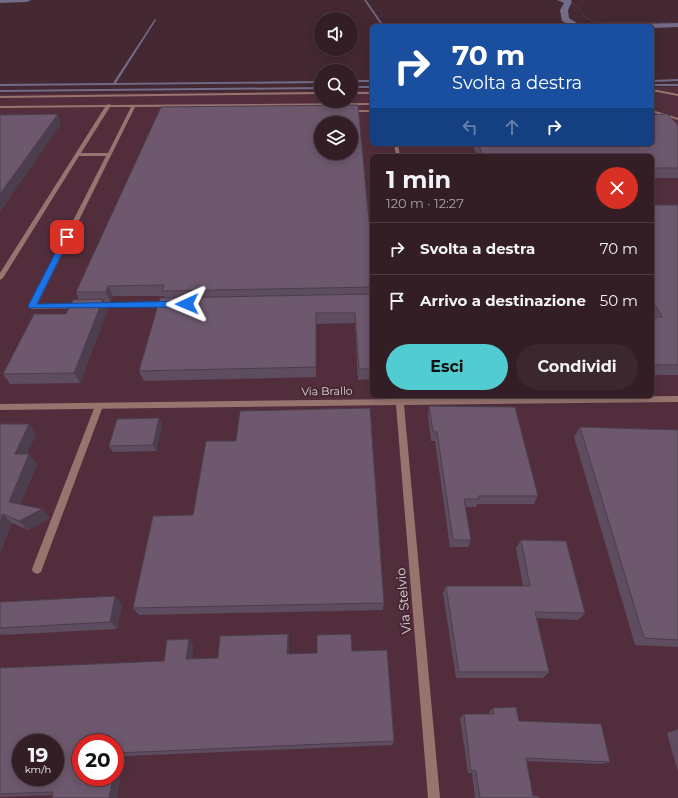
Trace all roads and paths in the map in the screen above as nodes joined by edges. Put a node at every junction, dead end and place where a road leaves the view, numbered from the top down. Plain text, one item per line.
1 (570, 0) edge
2 (678, 23) edge
3 (678, 88) edge
4 (654, 90) edge
5 (654, 90) edge
6 (314, 93) edge
7 (358, 93) edge
8 (370, 93) edge
9 (678, 95) edge
10 (0, 97) edge
11 (370, 104) edge
12 (109, 105) junction
13 (134, 105) junction
14 (0, 107) edge
15 (327, 110) edge
16 (370, 111) edge
17 (654, 112) edge
18 (678, 119) edge
19 (78, 154) junction
20 (108, 154) junction
21 (0, 278) edge
22 (174, 304) edge
23 (678, 399) edge
24 (400, 401) junction
25 (99, 406) junction
26 (0, 407) edge
27 (37, 569) dead end
28 (434, 798) edge

1 - 2 path
3 - 4 street
5 - 9 street
6 - 10 street
7 - 8 street
11 - 13 street
12 - 13 street
12 - 14 street
12 - 19 street
13 - 20 street
15 - 16 street
17 - 18 street
19 - 20 street
19 - 21 street
20 - 22 street
23 - 24 street, Via Brallo
24 - 25 street, Via Brallo
24 - 28 street, Via Stelvio
25 - 26 street, Via Brallo
25 - 27 street

